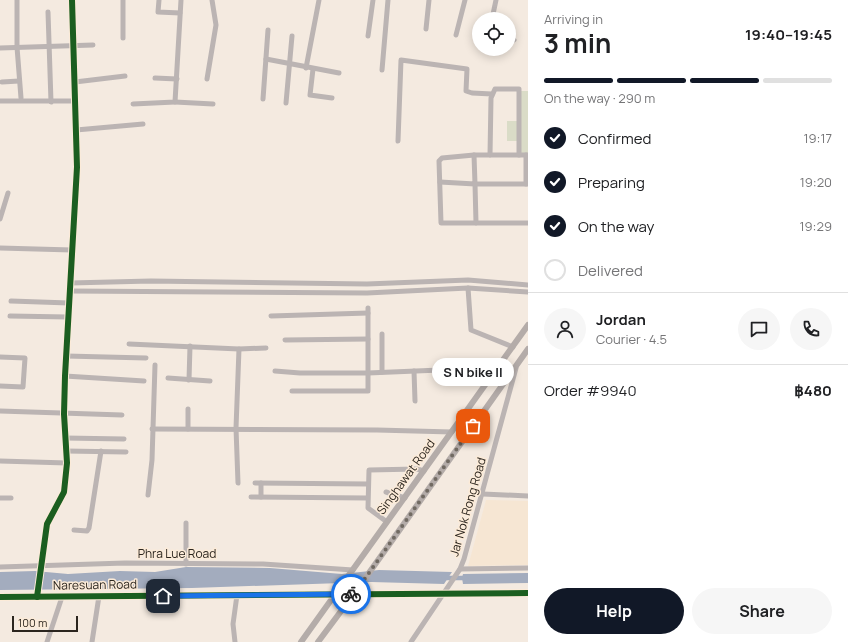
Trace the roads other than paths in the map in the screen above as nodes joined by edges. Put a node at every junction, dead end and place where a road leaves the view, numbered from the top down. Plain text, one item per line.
1 (17, 0) edge
2 (72, 0) edge
3 (123, 0) edge
4 (159, 0) edge
5 (181, 0) edge
6 (212, 0) edge
7 (319, 0) edge
8 (373, 0) edge
9 (388, 0) edge
10 (429, 0) edge
11 (465, 0) edge
12 (496, 0) edge
13 (48, 12) dead end
14 (493, 12) edge
15 (180, 13) junction
16 (426, 29) dead end
17 (268, 30) dead end
18 (456, 35) dead end
19 (292, 36) dead end
20 (368, 36) dead end
21 (123, 38) dead end
22 (94, 44) dead end
23 (48, 45) junction
24 (74, 45) junction
25 (17, 47) junction
26 (0, 48) edge
27 (266, 59) junction
28 (290, 64) junction
29 (306, 68) junction
30 (313, 69) junction
31 (382, 70) dead end
32 (339, 72) dead end
33 (126, 76) dead end
34 (155, 78) dead end
35 (177, 79) junction
36 (207, 79) dead end
37 (19, 81) junction
38 (2, 82) dead end
39 (75, 82) junction
40 (492, 94) junction
41 (21, 98) dead end
42 (263, 98) dead end
43 (332, 98) dead end
44 (0, 101) edge
45 (75, 101) junction
46 (51, 102) junction
47 (176, 102) junction
48 (286, 103) dead end
49 (133, 104) dead end
50 (213, 104) dead end
51 (143, 124) dead end
52 (76, 130) junction
53 (398, 141) dead end
54 (474, 155) junction
55 (490, 155) junction
56 (519, 155) junction
57 (527, 155) edge
58 (440, 182) junction
59 (475, 184) junction
60 (527, 184) edge
61 (8, 193) dead end
62 (1, 211) edge
63 (0, 219) edge
64 (528, 223) edge
65 (476, 224) junction
66 (0, 248) edge
67 (72, 250) junction
68 (70, 283) junction
69 (528, 284) edge
70 (468, 288) junction
71 (69, 291) junction
72 (528, 292) edge
73 (11, 301) dead end
74 (69, 304) junction
75 (10, 316) dead end
76 (271, 316) dead end
77 (68, 317) junction
78 (528, 325) edge
79 (382, 334) dead end
80 (368, 339) junction
81 (285, 340) dead end
82 (129, 344) dead end
83 (190, 346) junction
84 (513, 347) junction
85 (266, 348) dead end
86 (240, 349) junction
87 (528, 350) edge
88 (66, 356) junction
89 (0, 357) edge
90 (146, 358) dead end
91 (155, 365) dead end
92 (516, 366) junction
93 (275, 370) dead end
94 (414, 371) junction
95 (382, 372) junction
96 (368, 373) junction
97 (65, 376) junction
98 (168, 378) dead end
99 (189, 380) junction
100 (489, 380) junction
101 (144, 381) dead end
102 (210, 381) dead end
103 (0, 386) edge
104 (292, 391) dead end
105 (415, 401) dead end
106 (188, 409) dead end
107 (0, 410) edge
108 (64, 414) junction
109 (122, 415) dead end
110 (236, 428) junction
111 (152, 429) junction
112 (188, 429) junction
113 (452, 432) junction
114 (65, 438) junction
115 (124, 439) dead end
116 (66, 451) junction
117 (101, 451) junction
118 (126, 452) dead end
119 (0, 461) edge
120 (67, 463) junction
121 (424, 471) junction
122 (238, 483) dead end
123 (368, 484) junction
124 (386, 492) dead end
125 (483, 494) junction
126 (148, 495) dead end
127 (528, 496) edge
128 (251, 497) dead end
129 (261, 497) junction
130 (0, 498) edge
131 (11, 498) dead end
132 (367, 498) junction
133 (405, 498) junction
134 (387, 522) junction
135 (186, 523) dead end
136 (74, 530) dead end
137 (186, 564) junction
138 (0, 567) edge
139 (41, 568) junction
140 (528, 568) edge
141 (460, 569) junction
142 (353, 570) junction
143 (444, 592) junction
144 (528, 593) edge
145 (37, 594) junction
146 (354, 594) junction
147 (237, 595) junction
148 (99, 596) junction
149 (335, 596) junction
150 (0, 597) edge
151 (62, 597) junction
152 (47, 642) edge
153 (92, 642) edge
154 (235, 642) edge
155 (301, 642) edge
156 (318, 642) edge
157 (411, 642) edge

1 - 25 street
2 - 24 street
3 - 21 street
4 - 15 street
5 - 15 street
6 - 36 street
7 - 29 street
8 - 20 street
9 - 31 street
10 - 16 street
11 - 18 street
12 - 14 street
13 - 23 street
15 - 35 street
17 - 27 street
19 - 28 street
22 - 24 street
23 - 24 street
23 - 25 street
23 - 46 street
24 - 39 street
25 - 26 street
25 - 37 street
27 - 28 street
27 - 42 street
28 - 29 street
28 - 48 street
29 - 30 street
30 - 32 street
30 - 43 street
33 - 39 street
34 - 35 street
35 - 47 street
37 - 38 street
37 - 41 street
39 - 45 street
40 - 53 street
40 - 55 street
40 - 56 street
44 - 46 street
45 - 46 street
45 - 52 street
47 - 49 street
47 - 50 street
51 - 52 street
52 - 67 street
54 - 55 street
54 - 58 street
54 - 59 street
55 - 56 street
56 - 57 street
57 - 60 street
58 - 59 street
58 - 65 street
59 - 60 street
59 - 65 street
61 - 62 street
62 - 63 street
64 - 65 street
66 - 67 street
67 - 68 street
68 - 69 street
68 - 71 street
70 - 71 street
70 - 72 street
70 - 84 street
71 - 74 street
73 - 74 street
74 - 77 street
75 - 77 street
76 - 80 street
77 - 88 street
78 - 84 main road, Singhawat Road
79 - 95 street
80 - 81 street
80 - 96 street
82 - 83 street
83 - 86 street
83 - 99 street
84 - 100 main road, Singhawat Road
85 - 86 street
86 - 110 street
87 - 92 main road, Singhawat Road
88 - 90 street
88 - 97 street
89 - 103 street
91 - 111 street
92 - 125 street, Jar Nok Rong Road
92 - 146 main road, Singhawat Road
93 - 96 street
94 - 95 street
94 - 100 street
94 - 105 street
95 - 96 street
96 - 104 street
97 - 101 street
97 - 108 street
98 - 99 street
99 - 102 street
100 - 113 main road, Singhawat Road
106 - 112 street
107 - 108 street
108 - 109 street
108 - 114 street
110 - 112 street
110 - 113 street
110 - 122 street
111 - 112 street
111 - 126 street
113 - 121 main road, Singhawat Road
114 - 115 street
114 - 116 street
116 - 117 street
116 - 120 street
117 - 118 street
117 - 136 street
119 - 120 street
120 - 139 street
121 - 123 street
121 - 133 main road, Singhawat Road
123 - 129 street
123 - 132 street
124 - 133 street
125 - 127 street
125 - 141 street, Jar Nok Rong Road
128 - 129 street
129 - 132 street
130 - 131 street
132 - 134 street
133 - 134 main road, Singhawat Road
134 - 142 main road, Singhawat Road
135 - 137 street
137 - 139 street, Phra Lue Road
137 - 142 street, Phra Lue Road
138 - 139 street, Phra Lue Road
139 - 145 street
140 - 141 street
141 - 143 street, Jar Nok Rong Road
142 - 149 main road, Singhawat Road
143 - 144 street, Naresuan Road
143 - 146 street, Naresuan Road
143 - 157 street, Jar Nok Rong Road
145 - 150 street, Naresuan Road
145 - 151 street, Naresuan Road
146 - 149 street, Naresuan Road
146 - 156 main road, Singhawat Road
147 - 148 street, Naresuan Road
147 - 149 street, Naresuan Road
147 - 154 street
148 - 151 street, Naresuan Road
148 - 153 street
149 - 155 main road, Singhawat Road
151 - 152 street

